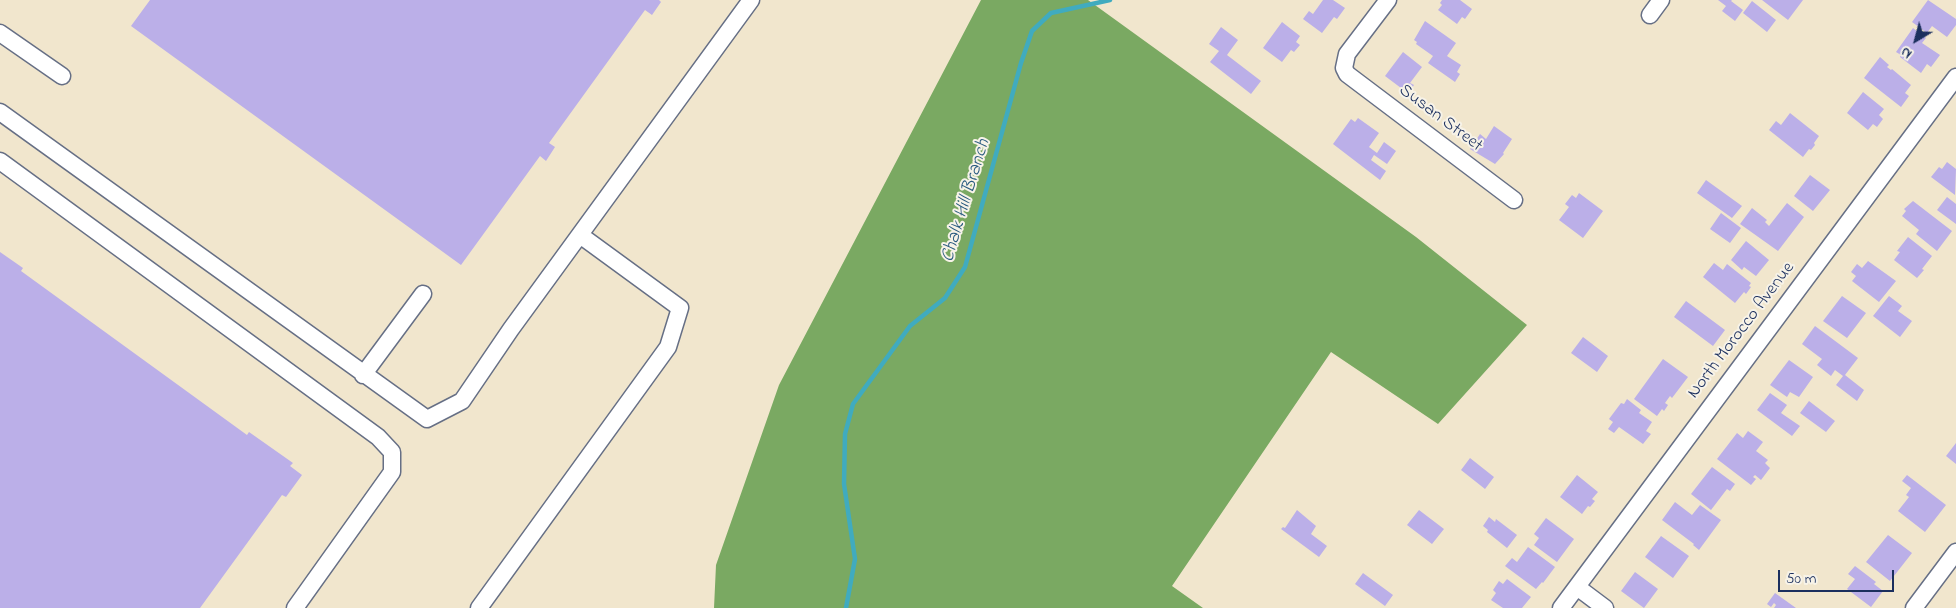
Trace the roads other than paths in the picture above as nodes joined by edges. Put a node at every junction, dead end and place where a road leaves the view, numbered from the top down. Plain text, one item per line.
1 (751, 0) edge
2 (1388, 0) edge
3 (1661, 0) edge
4 (1650, 14) dead end
5 (0, 33) edge
6 (62, 76) dead end
7 (1956, 77) edge
8 (0, 112) edge
9 (0, 161) edge
10 (1514, 200) dead end
11 (580, 235) junction
12 (423, 294) dead end
13 (363, 375) junction
14 (1956, 552) edge
15 (1577, 587) junction
16 (295, 608) edge
17 (479, 608) edge
18 (1561, 608) edge
19 (1605, 608) edge
20 (1914, 608) edge

1 - 11 street
2 - 10 street, Susan Street
3 - 4 street
5 - 6 street
7 - 15 street, North Morocco Avenue
8 - 13 street
9 - 16 street
11 - 13 street
11 - 17 street
12 - 13 street
14 - 20 street
15 - 18 street, North Morocco Avenue
15 - 19 street

